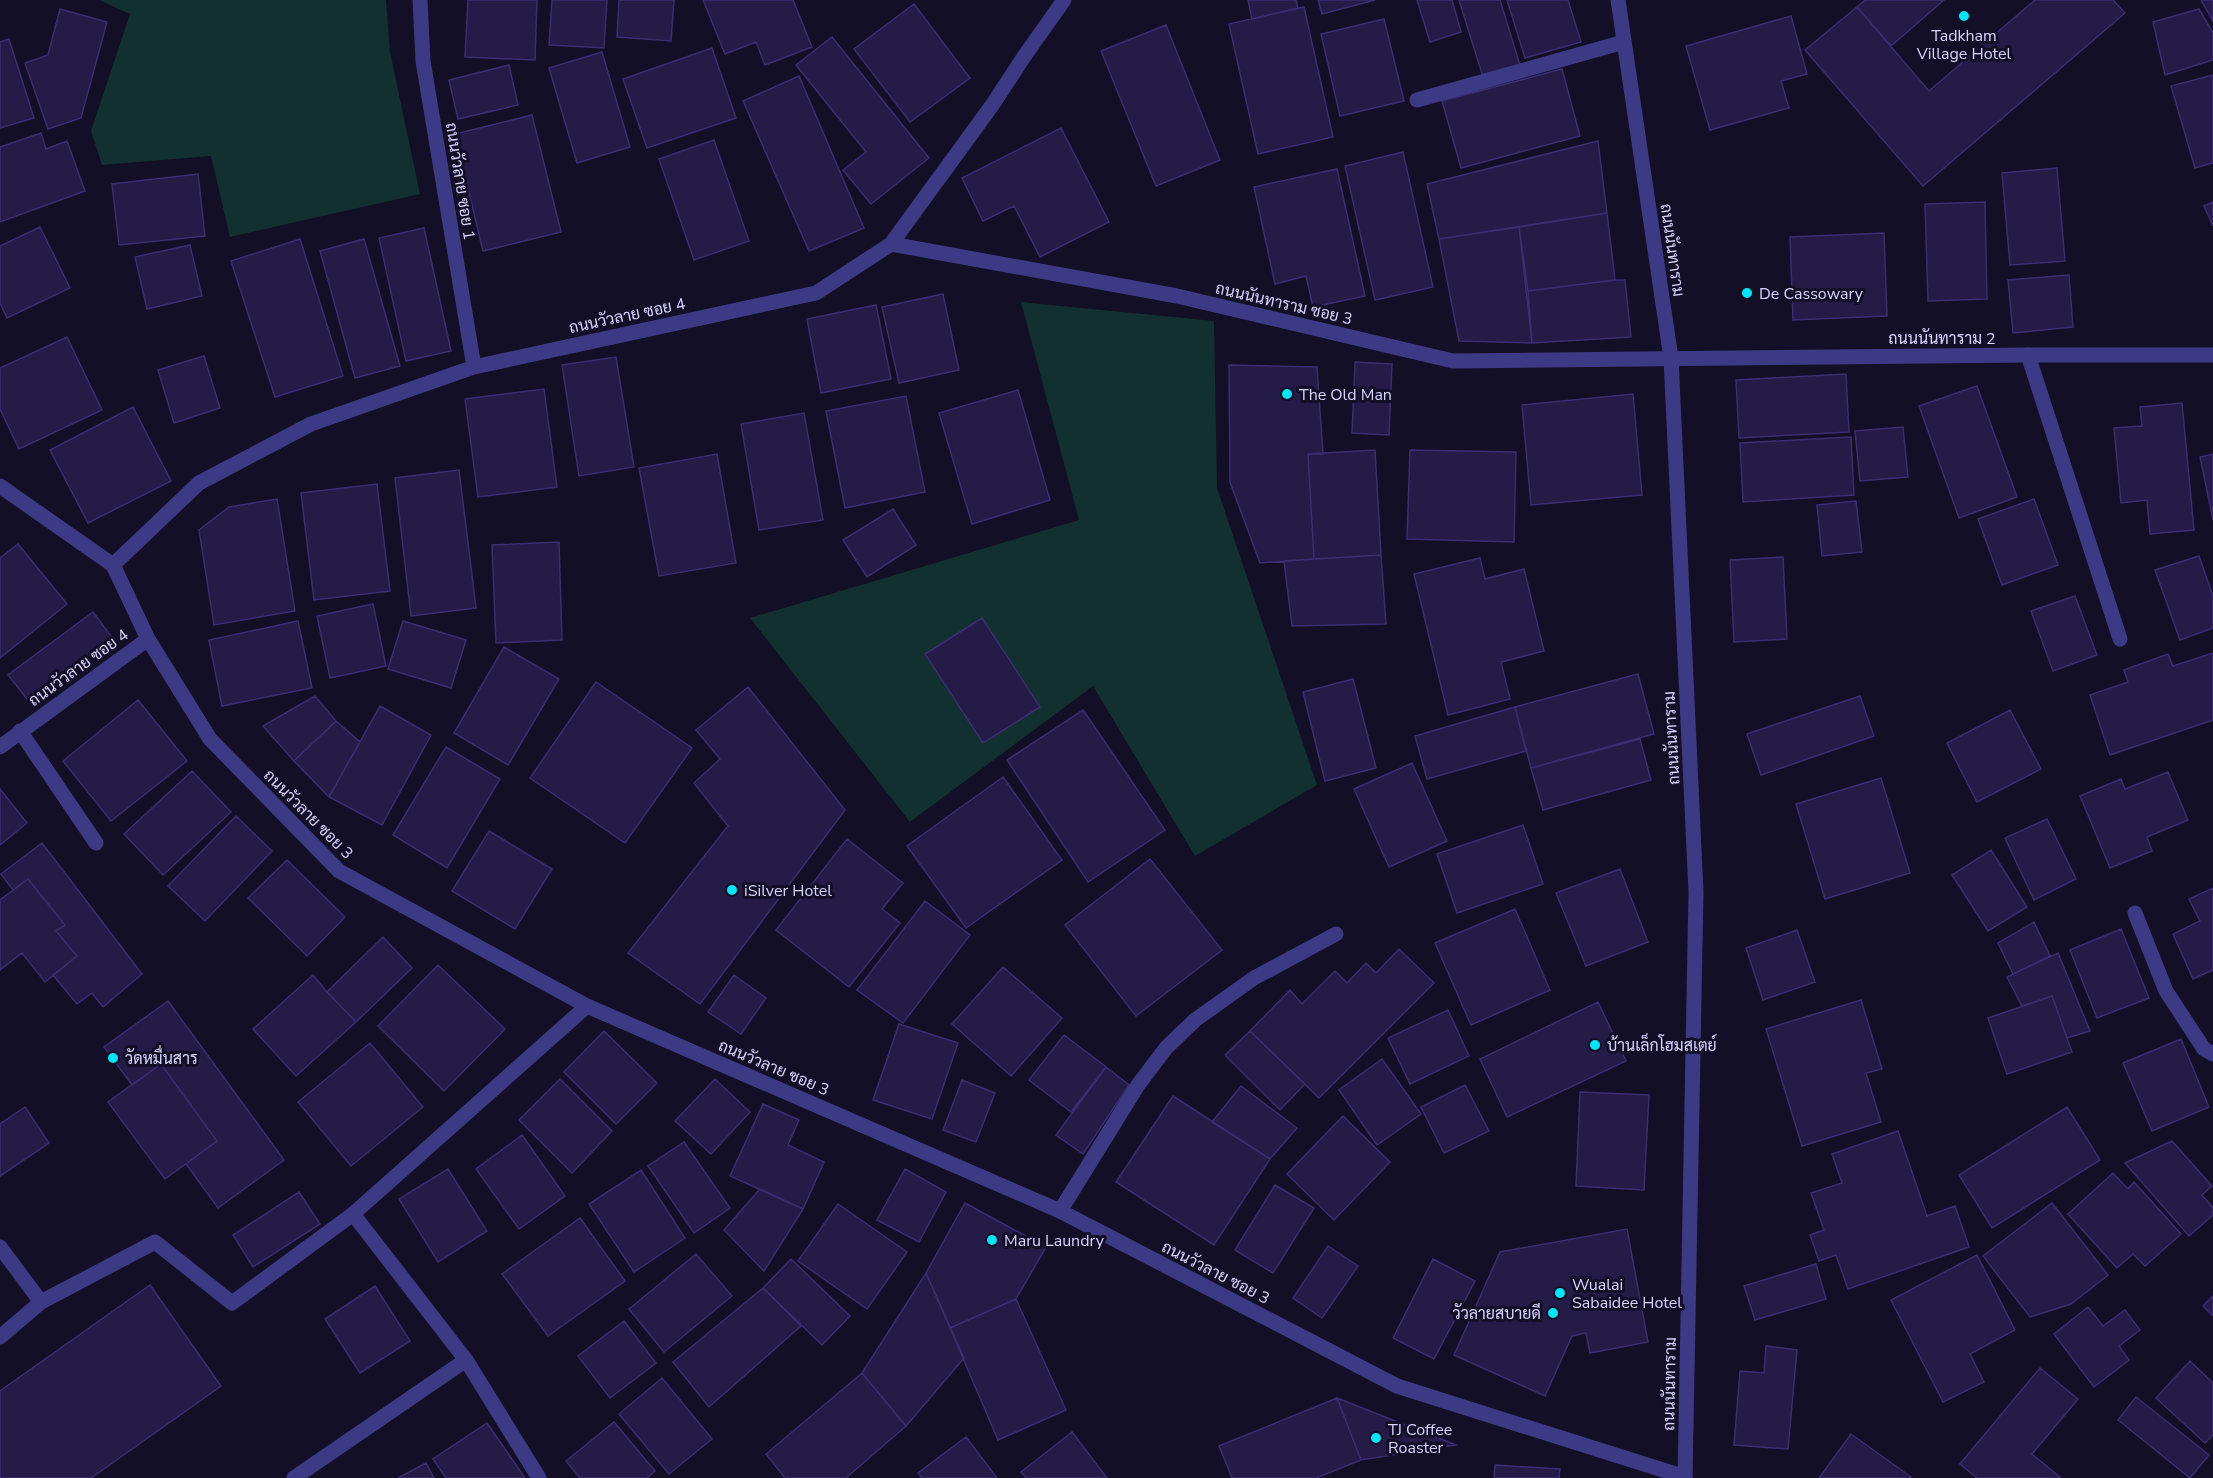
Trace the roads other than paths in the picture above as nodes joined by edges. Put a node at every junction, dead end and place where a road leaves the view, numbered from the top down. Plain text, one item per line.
1 (420, 0) edge
2 (1064, 0) edge
3 (1618, 0) edge
4 (1624, 42) junction
5 (1417, 100) dead end
6 (891, 244) junction
7 (2028, 355) junction
8 (2213, 355) edge
9 (1671, 358) junction
10 (474, 367) junction
11 (0, 486) edge
12 (113, 565) junction
13 (148, 639) junction
14 (2120, 639) dead end
15 (20, 731) junction
16 (0, 747) edge
17 (96, 843) dead end
18 (2135, 913) dead end
19 (1336, 934) dead end
20 (587, 1006) junction
21 (2213, 1054) edge
22 (1060, 1211) junction
23 (353, 1214) junction
24 (0, 1247) edge
25 (41, 1302) junction
26 (0, 1337) edge
27 (466, 1360) junction
28 (294, 1478) edge
29 (538, 1478) edge
30 (1685, 1478) edge

1 - 10 street, ถนนวัวลาย ซอย 1
2 - 6 street, ถนนวัวลาย ซอย 4
3 - 4 street, ถนนนันทาราม
4 - 5 street
4 - 9 street, ถนนนันทาราม
6 - 9 street, ถนนนันทาราม ซอย 3
6 - 10 street, ถนนวัวลาย ซอย 4
7 - 8 street, ถนนนันทาราม 2
7 - 9 street, ถนนนันทาราม 2
7 - 14 street
9 - 30 street, ถนนนันทาราม
10 - 12 street, ถนนวัวลาย ซอย 4
11 - 12 street, ถนนวัวลาย ซอย 3
12 - 13 street, ถนนวัวลาย ซอย 3
13 - 15 street, ถนนวัวลาย ซอย 4
13 - 20 street, ถนนวัวลาย ซอย 3
15 - 16 street, ถนนวัวลาย ซอย 4
15 - 17 street
18 - 21 street
19 - 22 street
20 - 22 street, ถนนวัวลาย ซอย 3
20 - 23 street
22 - 30 street, ถนนวัวลาย ซอย 3
23 - 25 street
23 - 27 street
24 - 25 street
25 - 26 street
27 - 28 street
27 - 29 street

